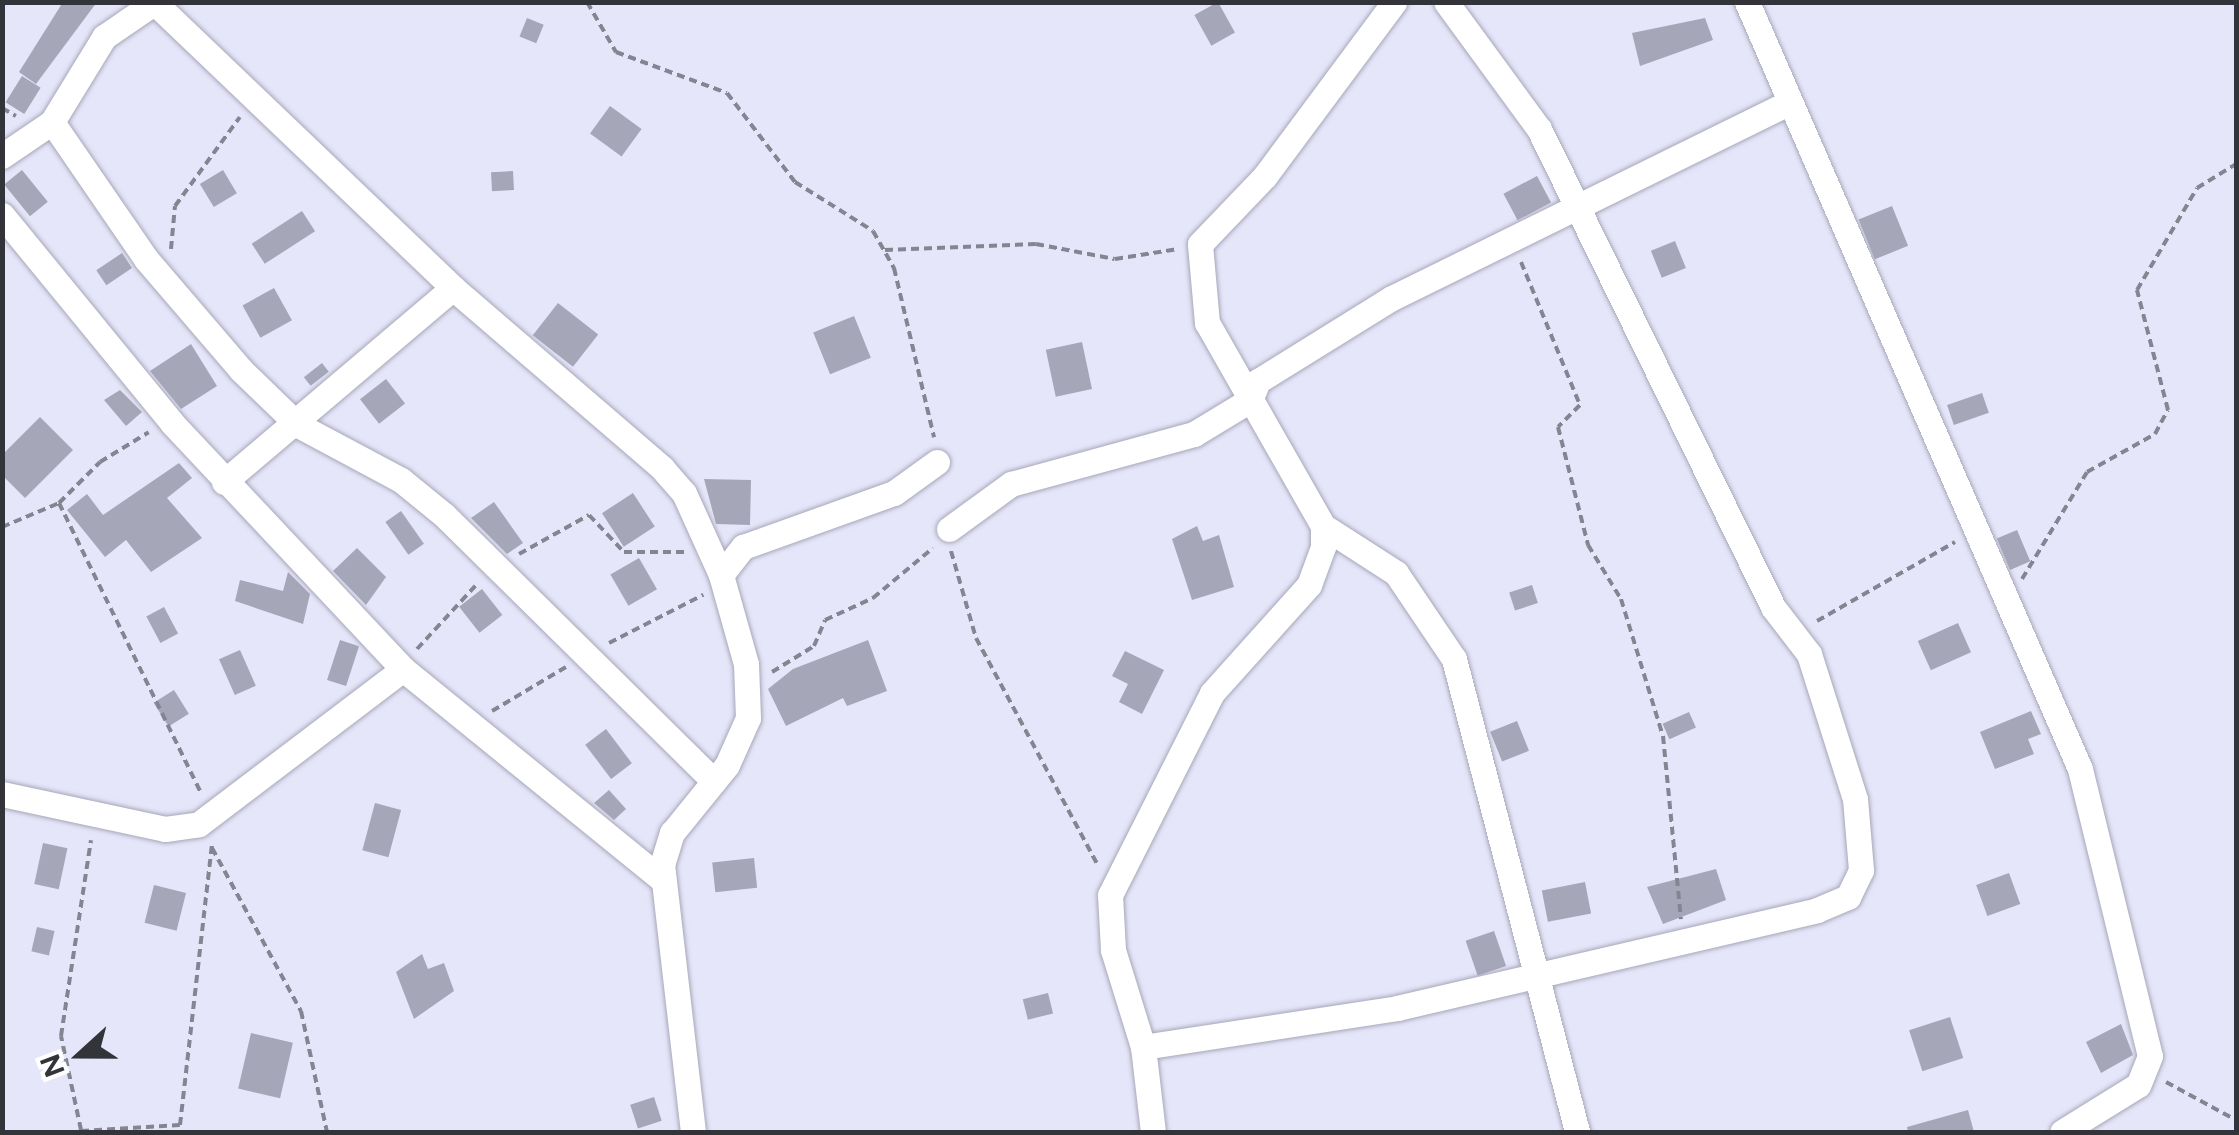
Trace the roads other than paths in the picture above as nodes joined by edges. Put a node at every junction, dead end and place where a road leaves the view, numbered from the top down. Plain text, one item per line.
1 (155, 2) edge
2 (1394, 2) edge
3 (1446, 2) edge
4 (1747, 2) edge
5 (1790, 103) junction
6 (52, 122) junction
7 (2, 156) edge
8 (1582, 212) junction
9 (2, 215) edge
10 (453, 288) junction
11 (1250, 400) junction
12 (298, 425) junction
13 (938, 462) road end
14 (224, 482) junction
15 (1324, 526) junction
16 (948, 529) road end
17 (721, 580) junction
18 (403, 669) junction
19 (714, 781) junction
20 (2, 794) edge
21 (664, 881) junction
22 (1541, 972) junction
23 (1143, 1047) junction
24 (693, 1132) edge
25 (1153, 1132) edge
26 (1577, 1132) edge
27 (2062, 1132) edge

1 - 6 street
1 - 10 street
2 - 11 street
3 - 8 street
4 - 5 street
5 - 8 street
5 - 27 street
6 - 7 street
6 - 12 street
8 - 11 street
8 - 22 street
9 - 14 street
10 - 12 street
10 - 17 street
11 - 15 street
11 - 16 street
12 - 14 street
12 - 19 street
13 - 17 street
14 - 18 street
15 - 22 street
15 - 23 street
17 - 19 street
18 - 20 street
18 - 21 street
19 - 21 street
21 - 24 street
22 - 23 street
22 - 26 street
23 - 25 street

